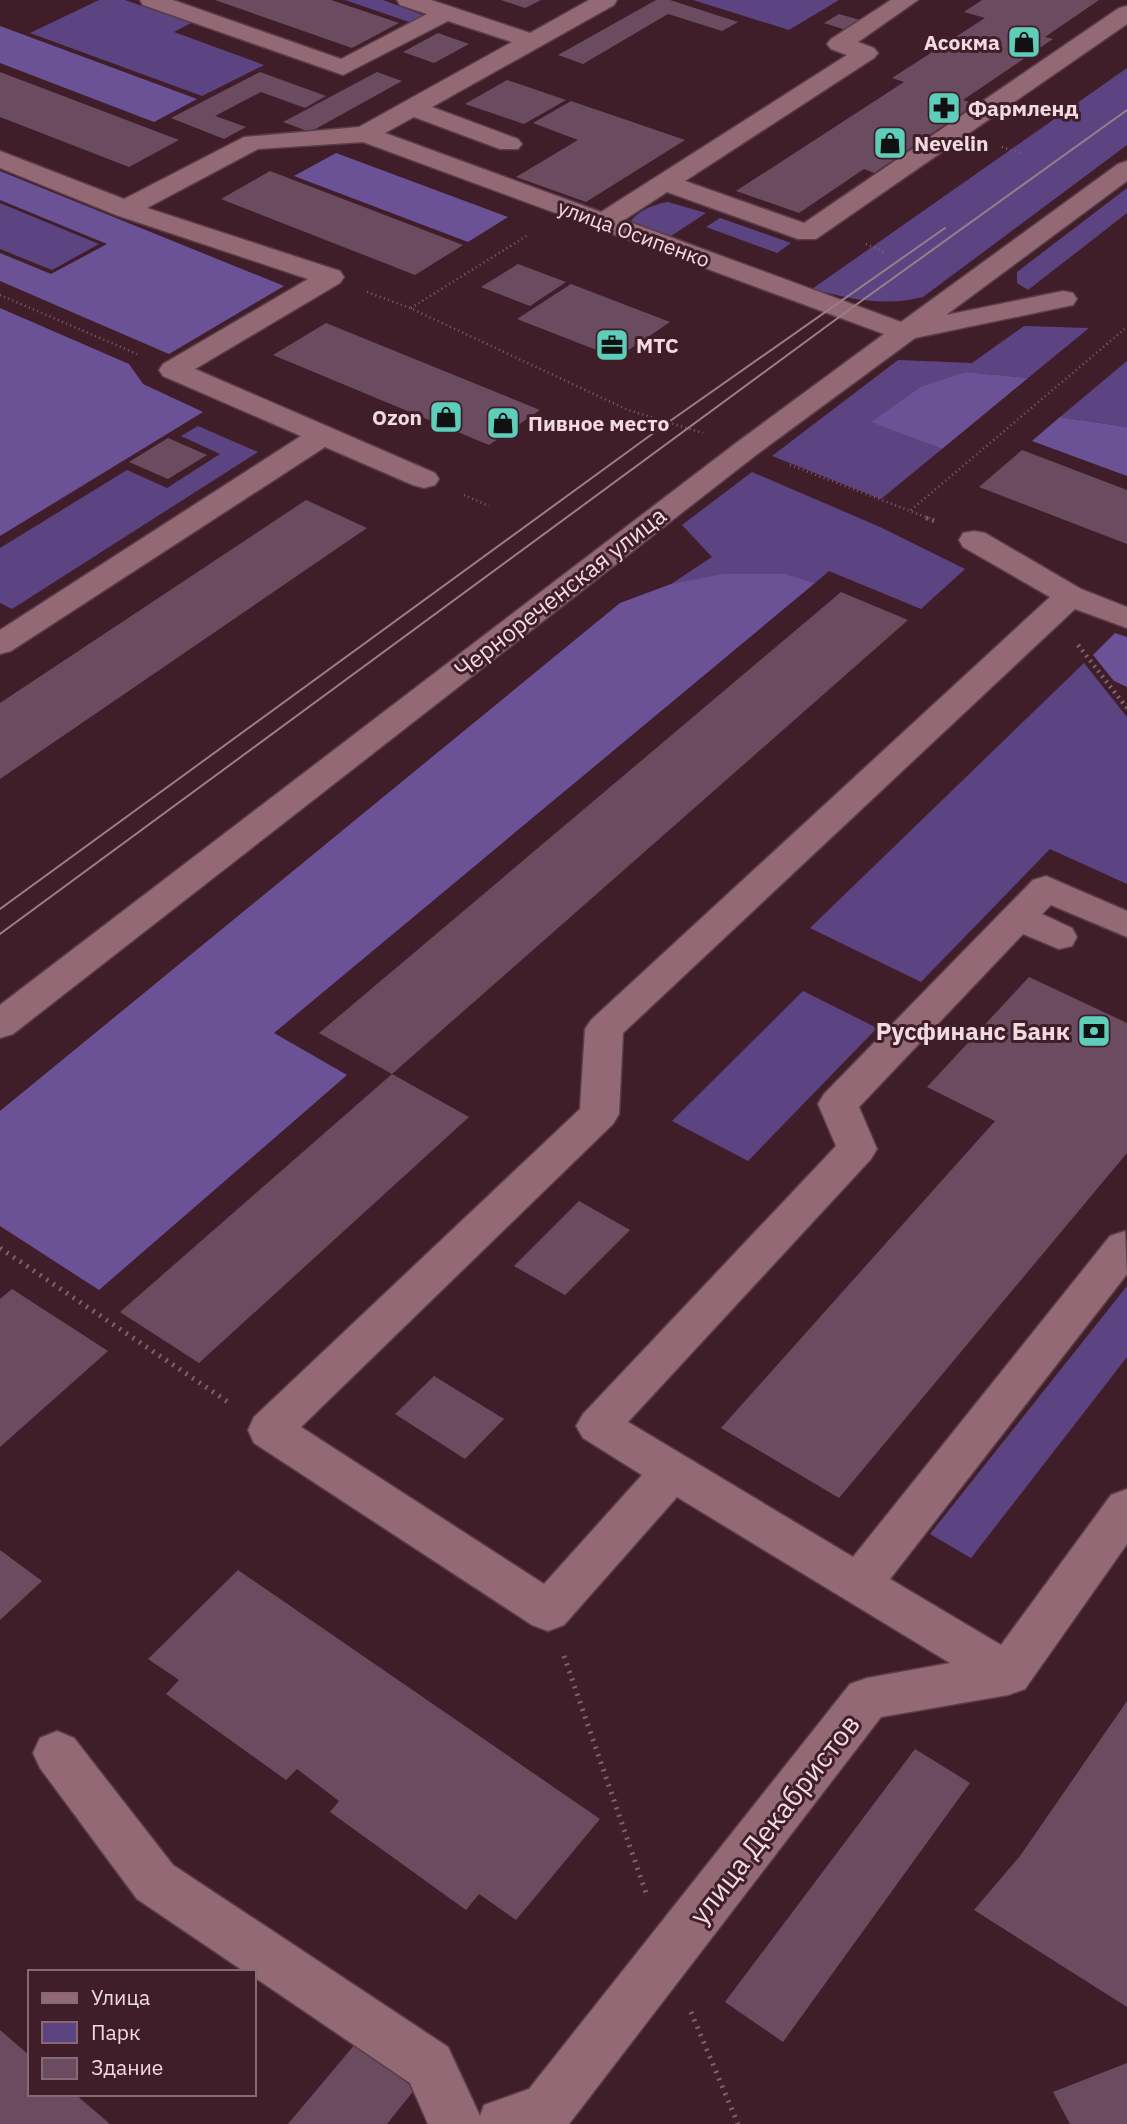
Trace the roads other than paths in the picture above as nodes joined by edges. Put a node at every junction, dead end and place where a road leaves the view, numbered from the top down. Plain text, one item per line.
1 (151, 0) edge
2 (408, 0) edge
3 (606, 0) edge
4 (907, 0) edge
5 (446, 13) junction
6 (1127, 13) edge
7 (531, 41) junction
8 (412, 108) junction
9 (365, 134) junction
10 (509, 144) dead end
11 (0, 159) edge
12 (1127, 169) edge
13 (664, 182) junction
14 (125, 209) junction
15 (603, 222) junction
16 (1063, 299) dead end
17 (903, 332) junction
18 (323, 435) junction
19 (424, 479) dead end
20 (974, 540) road end
21 (1061, 604) junction
22 (1127, 618) edge
23 (0, 644) edge
24 (1018, 917) junction
25 (1127, 925) edge
26 (1059, 937) dead end
27 (0, 1025) edge
28 (1125, 1247) dead end
29 (673, 1471) junction
30 (1127, 1508) edge
31 (859, 1583) junction
32 (1008, 1674) junction
33 (57, 1753) dead end
34 (456, 2124) edge
35 (503, 2124) edge

1 - 5 street
2 - 5 street
3 - 7 street
4 - 13 street
5 - 7 street
6 - 13 street
7 - 8 street
8 - 9 street
8 - 10 street
9 - 14 street
9 - 15 street, улица Осипенко
11 - 14 street
12 - 17 street, Чернореченская улица
13 - 15 street
14 - 18 street
15 - 17 street, улица Осипенко
16 - 17 street
17 - 27 street, Чернореченская улица
18 - 19 street
18 - 23 street
20 - 21 street
21 - 22 street
21 - 29 street
24 - 25 street
24 - 26 street
24 - 29 street
28 - 31 street
29 - 31 street
30 - 32 street
31 - 32 street
32 - 35 street, улица Декабристов
33 - 34 street

